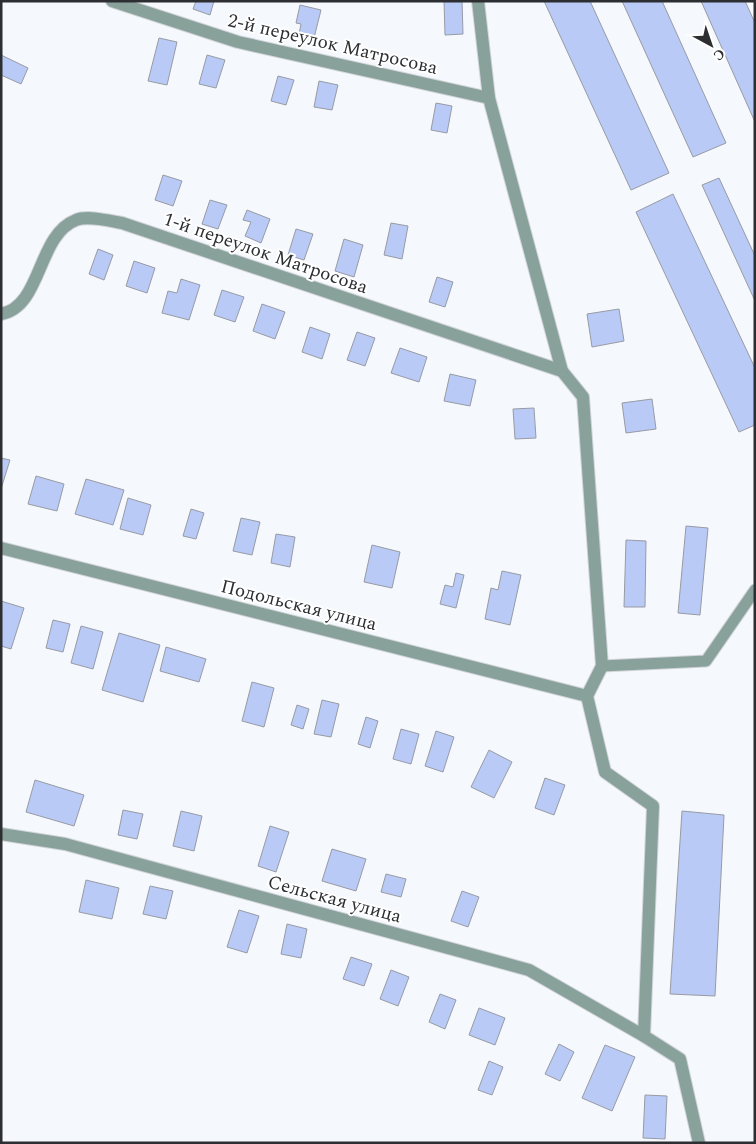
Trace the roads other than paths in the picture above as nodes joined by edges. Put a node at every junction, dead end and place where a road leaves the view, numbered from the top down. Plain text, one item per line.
1 (112, 1) edge
2 (478, 1) edge
3 (489, 98) junction
4 (1, 314) edge
5 (562, 371) junction
6 (1, 548) edge
7 (755, 590) edge
8 (602, 666) junction
9 (588, 696) junction
10 (1, 834) edge
11 (644, 1036) junction
12 (699, 1143) edge

1 - 3 street, 2-й переулок Матросова
2 - 3 street
3 - 5 street
4 - 5 street, 1-й переулок Матросова
5 - 8 street
6 - 9 street, Подольская улица
7 - 8 lane
8 - 9 street
9 - 11 street
10 - 11 street, Сельская улица
11 - 12 street, Сельская улица

